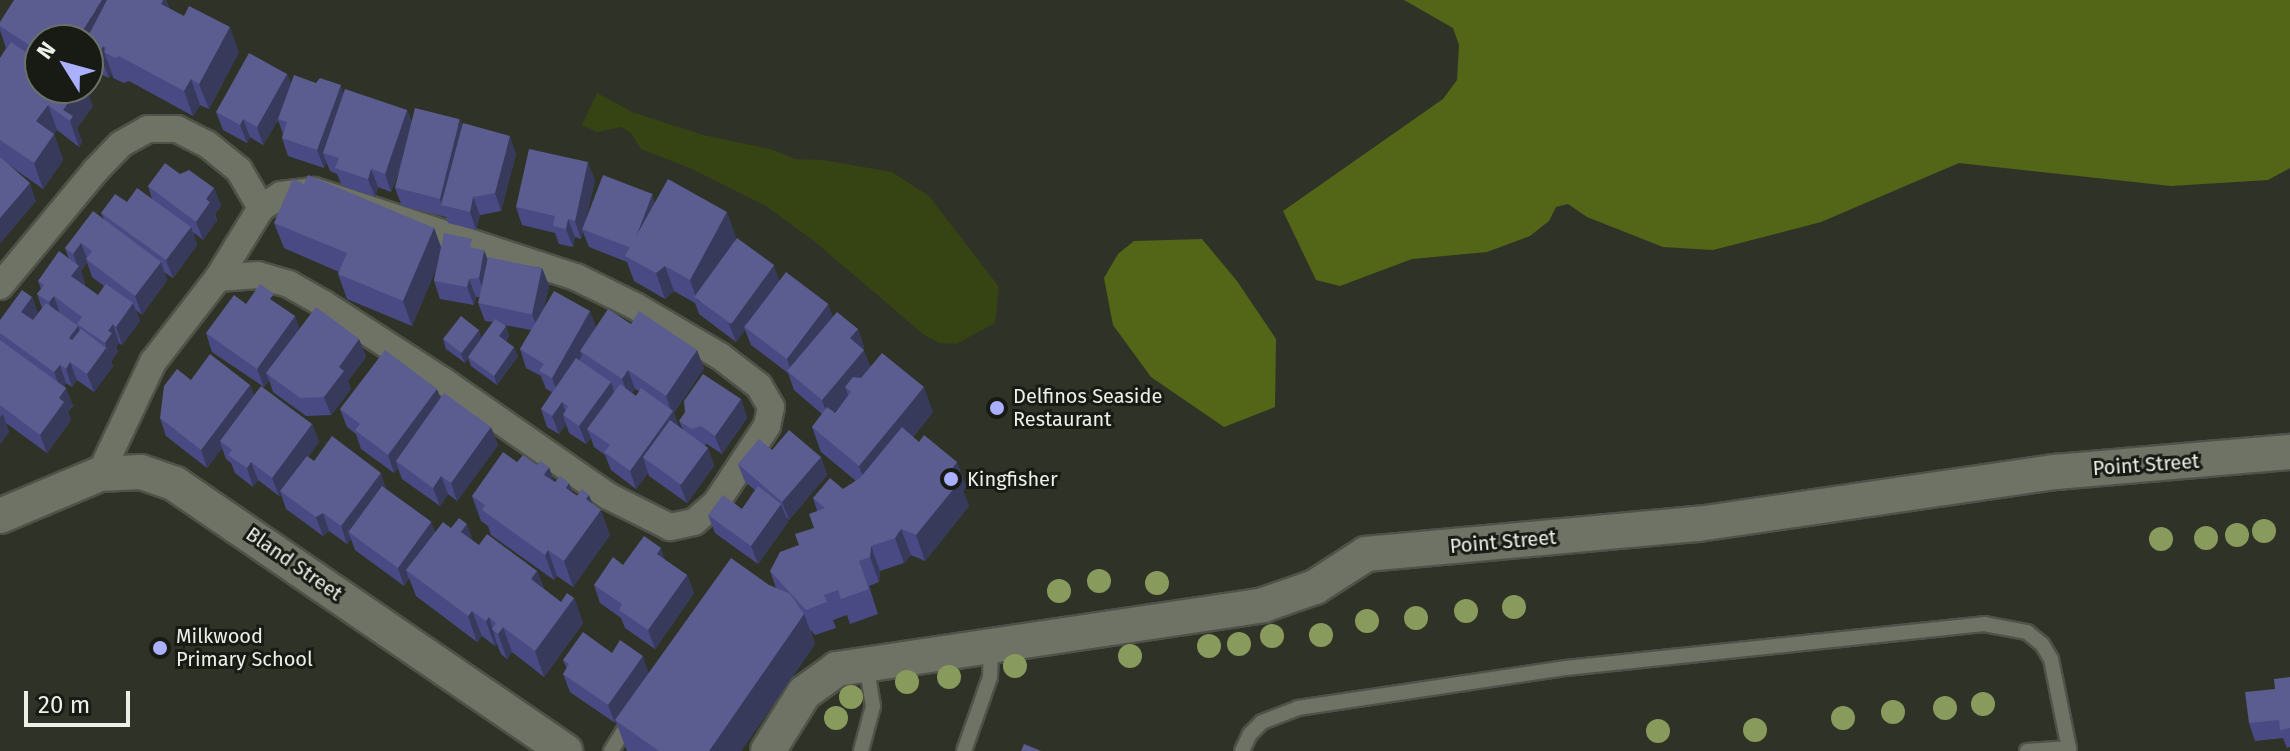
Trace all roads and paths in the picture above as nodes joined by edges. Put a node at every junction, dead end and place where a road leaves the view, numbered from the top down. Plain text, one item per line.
1 (261, 208) junction
2 (218, 278) junction
3 (0, 286) edge
4 (2290, 452) edge
5 (100, 474) junction
6 (0, 516) edge
7 (991, 647) junction
8 (866, 663) junction
9 (636, 714) edge
10 (2069, 749) edge
11 (565, 751) edge
12 (611, 751) edge
13 (768, 751) edge
14 (861, 751) edge
15 (964, 751) edge
16 (1242, 751) edge
17 (2027, 751) edge

1 - 2 street
1 - 2 street
1 - 3 street
2 - 5 street
4 - 7 street, Point Street
5 - 6 street, Bland Street
5 - 11 street, Bland Street
7 - 8 street, Point Street
7 - 15 lane
8 - 13 street, Point Street
8 - 14 lane
9 - 12 lane
10 - 16 lane
10 - 17 lane

